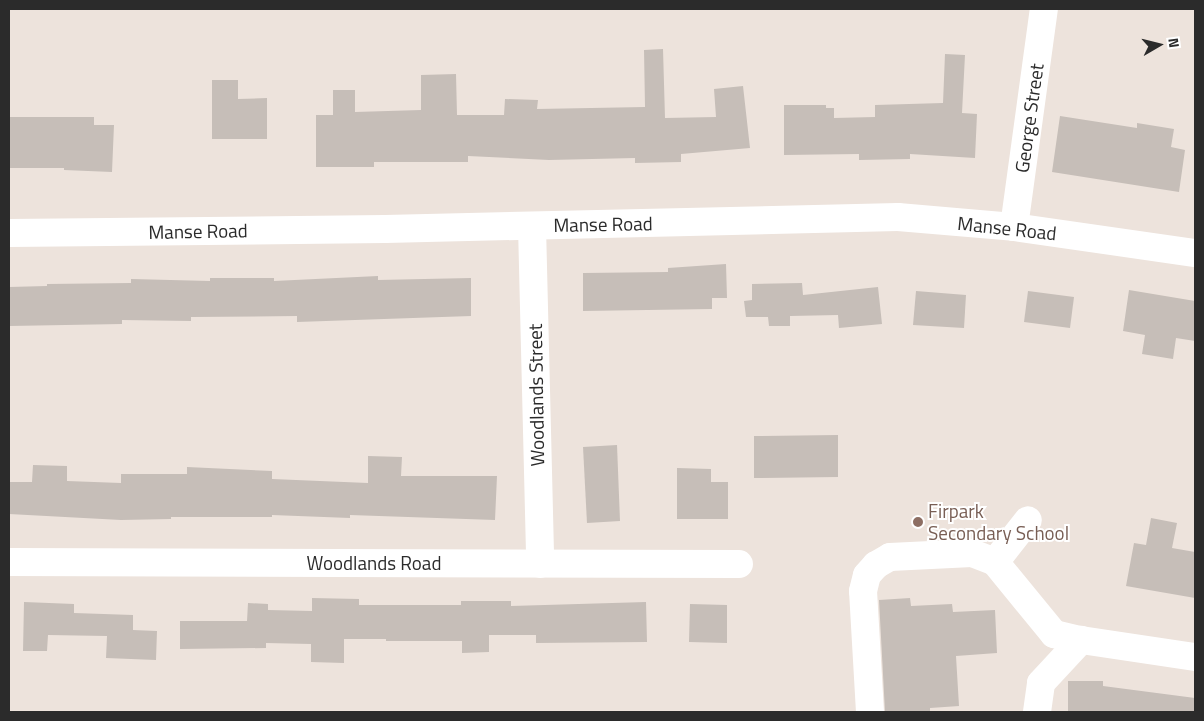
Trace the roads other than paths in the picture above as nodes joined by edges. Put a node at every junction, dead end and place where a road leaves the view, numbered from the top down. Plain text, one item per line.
1 (1044, 9) edge
2 (532, 226) junction
3 (1014, 228) junction
4 (9, 233) edge
5 (1195, 253) edge
6 (1028, 520) dead end
7 (9, 562) edge
8 (995, 562) junction
9 (540, 564) junction
10 (739, 564) dead end
11 (1081, 640) junction
12 (1195, 657) edge
13 (870, 712) edge
14 (1038, 712) edge

1 - 3 street, George Street
2 - 3 street, Manse Road
2 - 4 street, Manse Road
2 - 9 street, Woodlands Street
3 - 5 street, Manse Road
6 - 8 street
7 - 9 street, Woodlands Road
8 - 11 street
8 - 13 street
9 - 10 street, Woodlands Road
11 - 12 street
11 - 14 street

